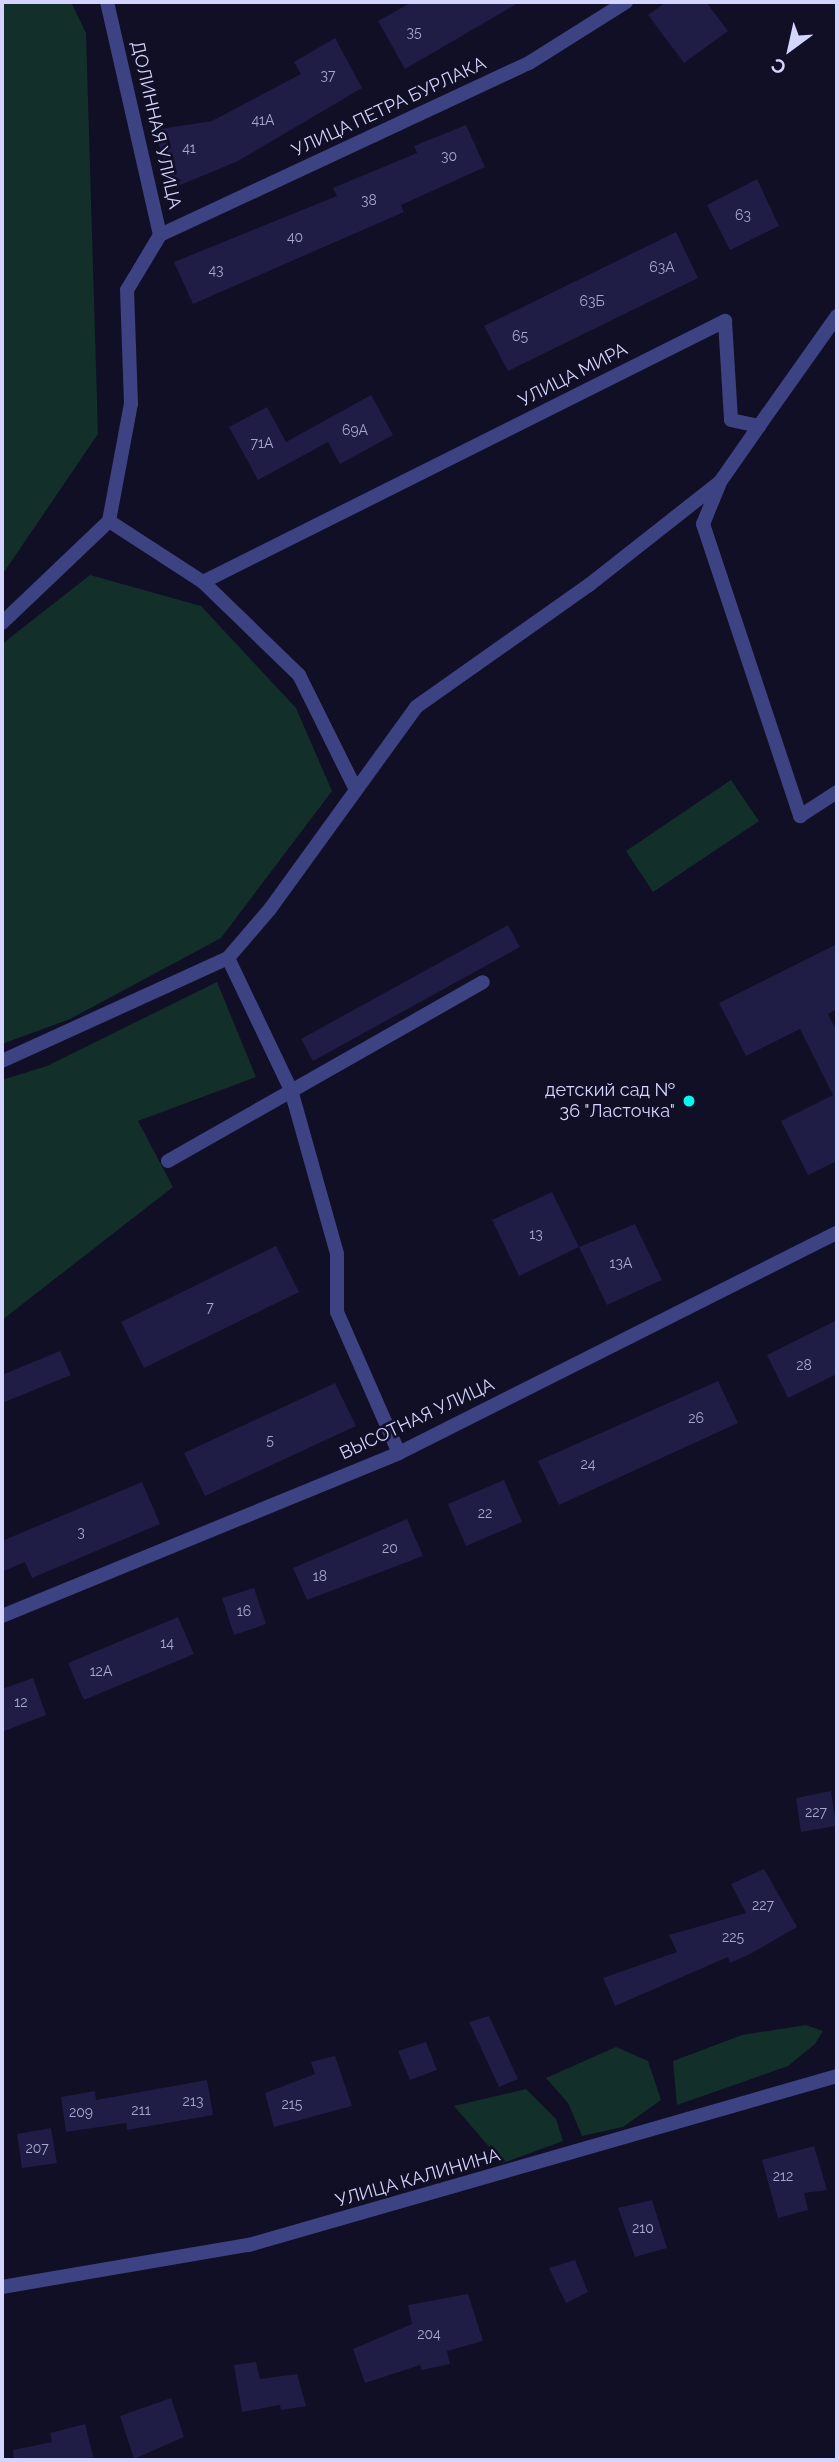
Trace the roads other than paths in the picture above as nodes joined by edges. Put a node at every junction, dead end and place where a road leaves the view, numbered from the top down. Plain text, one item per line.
1 (107, 2) edge
2 (626, 2) edge
3 (160, 235) junction
4 (837, 316) edge
5 (759, 426) junction
6 (720, 482) junction
7 (109, 521) junction
8 (203, 582) junction
9 (2, 622) edge
10 (356, 790) junction
11 (837, 792) edge
12 (228, 958) junction
13 (482, 982) dead end
14 (2, 1061) edge
15 (291, 1090) junction
16 (168, 1161) dead end
17 (837, 1233) edge
18 (399, 1453) junction
19 (2, 1616) edge
20 (837, 2076) edge
21 (2, 2287) edge

1 - 3 street, ДОЛИННАЯ УЛИЦА
2 - 3 street, УЛИЦА ПЕТРА БУРЛАКА
3 - 7 street, ДОЛИННАЯ УЛИЦА
4 - 5 street
5 - 6 street
5 - 8 street, УЛИЦА МИРА
6 - 10 street
6 - 11 street
7 - 8 street
7 - 9 street
8 - 10 street
10 - 12 street
12 - 14 street
12 - 15 street
13 - 15 street
15 - 16 street
15 - 18 street
17 - 18 street, ВЫСОТНАЯ УЛИЦА
18 - 19 street, ВЫСОТНАЯ УЛИЦА
20 - 21 street, УЛИЦА КАЛИНИНА

